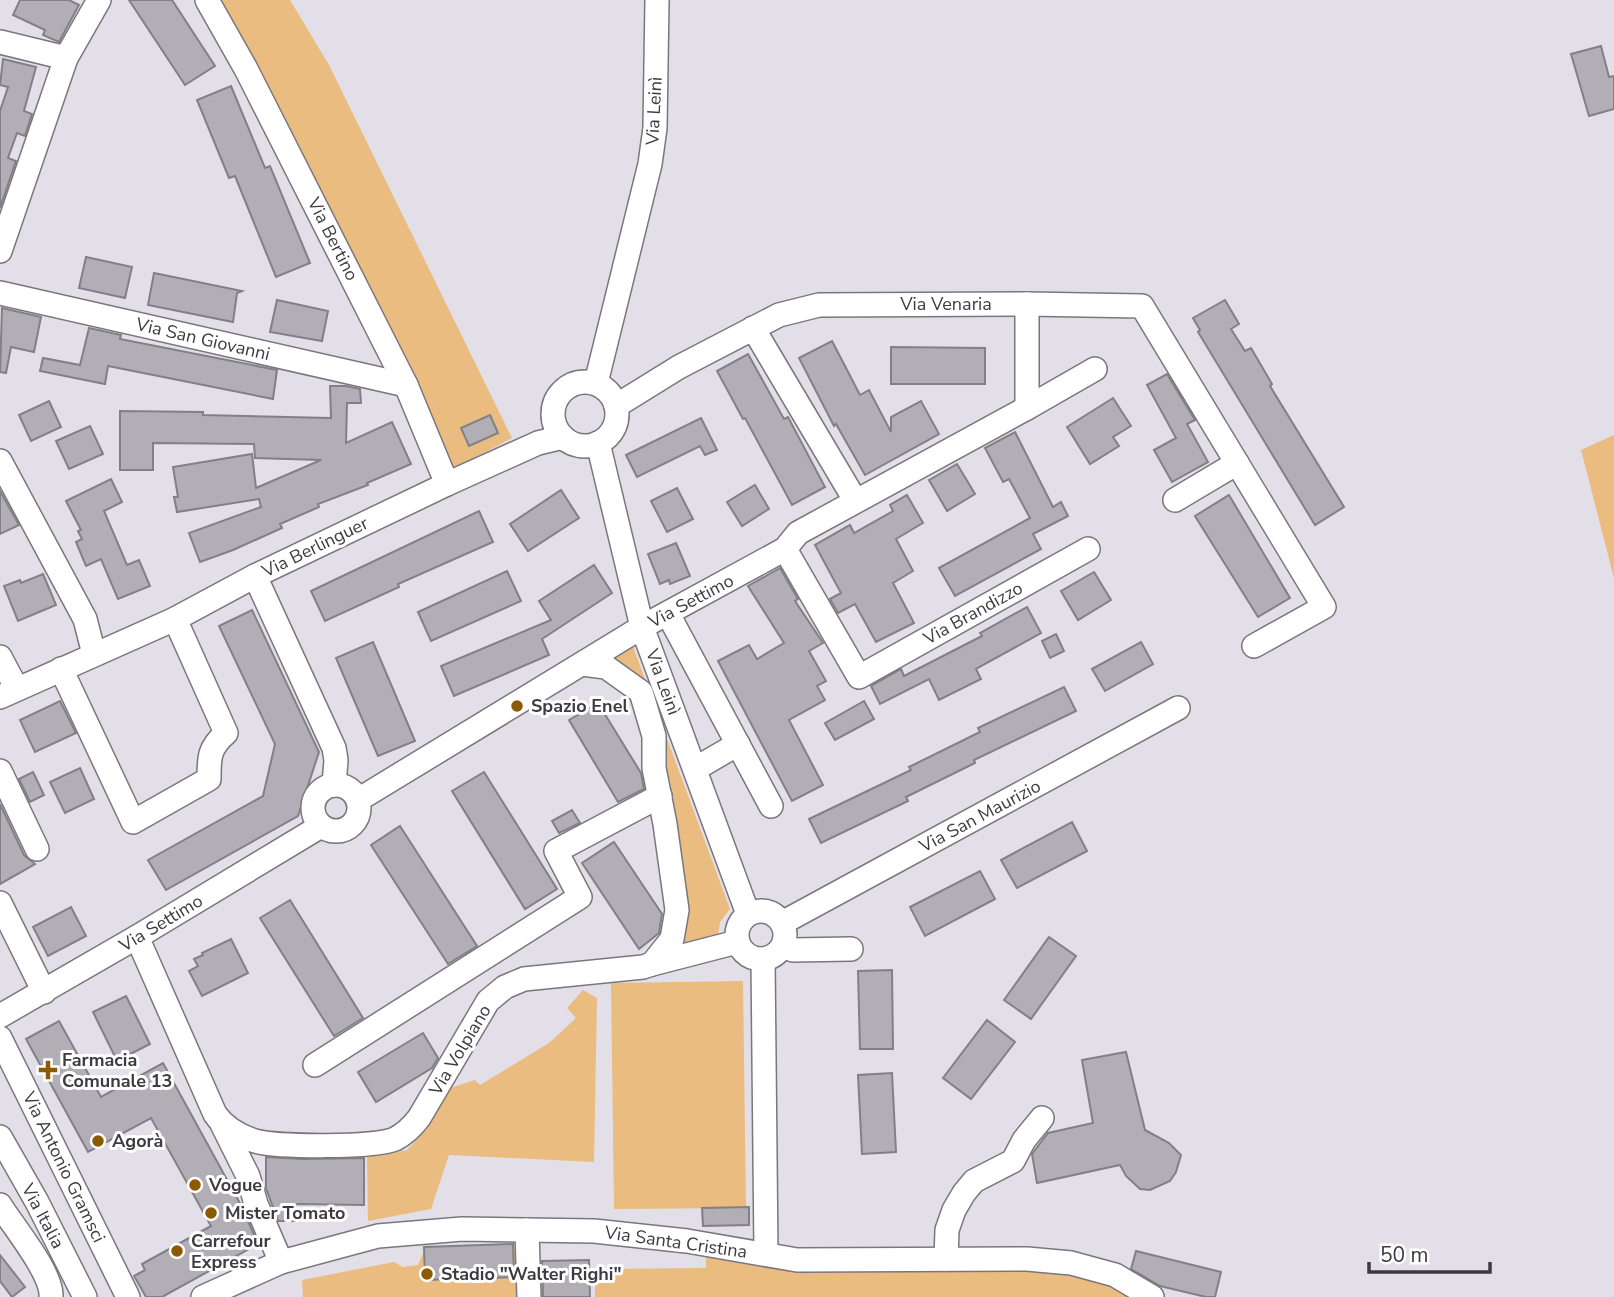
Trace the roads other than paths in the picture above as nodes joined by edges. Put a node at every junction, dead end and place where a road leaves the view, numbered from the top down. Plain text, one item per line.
1 (99, 0) edge
2 (207, 0) edge
3 (657, 0) edge
4 (0, 42) edge
5 (66, 58) junction
6 (0, 251) edge
7 (0, 293) edge
8 (1027, 304) junction
9 (753, 328) junction
10 (1095, 369) dead end
11 (596, 383) junction
12 (407, 385) junction
13 (616, 406) junction
14 (1027, 408) junction
15 (559, 430) junction
16 (598, 443) junction
17 (0, 461) edge
18 (1237, 463) junction
19 (447, 484) junction
20 (855, 500) junction
21 (1175, 500) dead end
22 (1088, 549) dead end
23 (785, 550) junction
24 (255, 576) junction
25 (668, 614) junction
26 (175, 619) junction
27 (642, 627) junction
28 (1254, 646) dead end
29 (94, 654) junction
30 (0, 657) edge
31 (582, 663) junction
32 (61, 669) junction
33 (8, 693) edge
34 (1178, 708) dead end
35 (738, 744) junction
36 (695, 769) junction
37 (1, 777) edge
38 (334, 785) junction
39 (660, 796) junction
40 (358, 800) junction
41 (772, 806) dead end
42 (320, 826) junction
43 (37, 849) dead end
44 (0, 903) edge
45 (748, 914) junction
46 (782, 934) junction
47 (137, 937) junction
48 (737, 942) junction
49 (851, 950) dead end
50 (763, 959) junction
51 (652, 964) junction
52 (44, 992) junction
53 (0, 1016) edge
54 (0, 1038) edge
55 (315, 1065) dead end
56 (1042, 1118) dead end
57 (222, 1124) junction
58 (0, 1137) edge
59 (0, 1205) edge
60 (527, 1230) junction
61 (766, 1254) junction
62 (946, 1259) junction
63 (281, 1262) junction
64 (51, 1297) edge
65 (85, 1297) edge
66 (128, 1297) edge
67 (203, 1297) edge
68 (529, 1297) edge
69 (1152, 1297) edge

1 - 5 street
2 - 12 street, Via Bertino
3 - 11 street, Via Leinì
4 - 5 street
5 - 6 street
7 - 12 street, Via San Giovanni
8 - 9 street, Via Venaria
8 - 14 street
8 - 18 street, Via Venaria
9 - 13 street, Via Venaria
9 - 20 street
10 - 14 street, Via Settimo
11 - 13 street
11 - 15 street
12 - 19 street, Via Bertino
13 - 16 street
14 - 20 street, Via Settimo
15 - 16 street
15 - 19 street, Via Berlinguer
16 - 27 street, Via Leinì
17 - 29 street
18 - 21 street
18 - 28 street
19 - 24 street, Via Berlinguer
20 - 23 street, Via Settimo
22 - 23 street, Via Brandizzo
23 - 25 street, Via Settimo
24 - 26 street, Via Berlinguer
24 - 38 street
25 - 27 street, Via Settimo
25 - 35 street
26 - 29 street, Via Berlinguer
26 - 32 street
27 - 31 street, Via Settimo
27 - 36 street, Via Leinì
29 - 32 street, Via Berlinguer
30 - 33 street
31 - 39 street
31 - 40 street, Via Settimo
32 - 33 street, Via Berlinguer
34 - 46 street, Via San Maurizio
35 - 36 street
35 - 41 street
36 - 45 street, Via Leinì
37 - 43 street
38 - 40 street
38 - 42 street
39 - 51 street
39 - 55 street
40 - 42 street
42 - 47 street, Via Settimo
44 - 52 street
45 - 46 street
45 - 48 street
46 - 49 street
46 - 50 street
47 - 52 street, Via Settimo
47 - 57 street
48 - 50 street
48 - 51 street, Via Volpiano
50 - 61 street
51 - 57 street, Via Volpiano
52 - 53 street, Via Settimo
54 - 66 street, Via Antonio Gramsci
56 - 62 street
57 - 63 street
58 - 65 street, Via Italia
59 - 64 street
60 - 61 street, Via Santa Cristina
60 - 63 street, Via Santa Cristina
60 - 68 street
61 - 62 street, Via Santa Cristina
62 - 69 street, Via Santa Cristina
63 - 67 street, Via Santa Cristina

